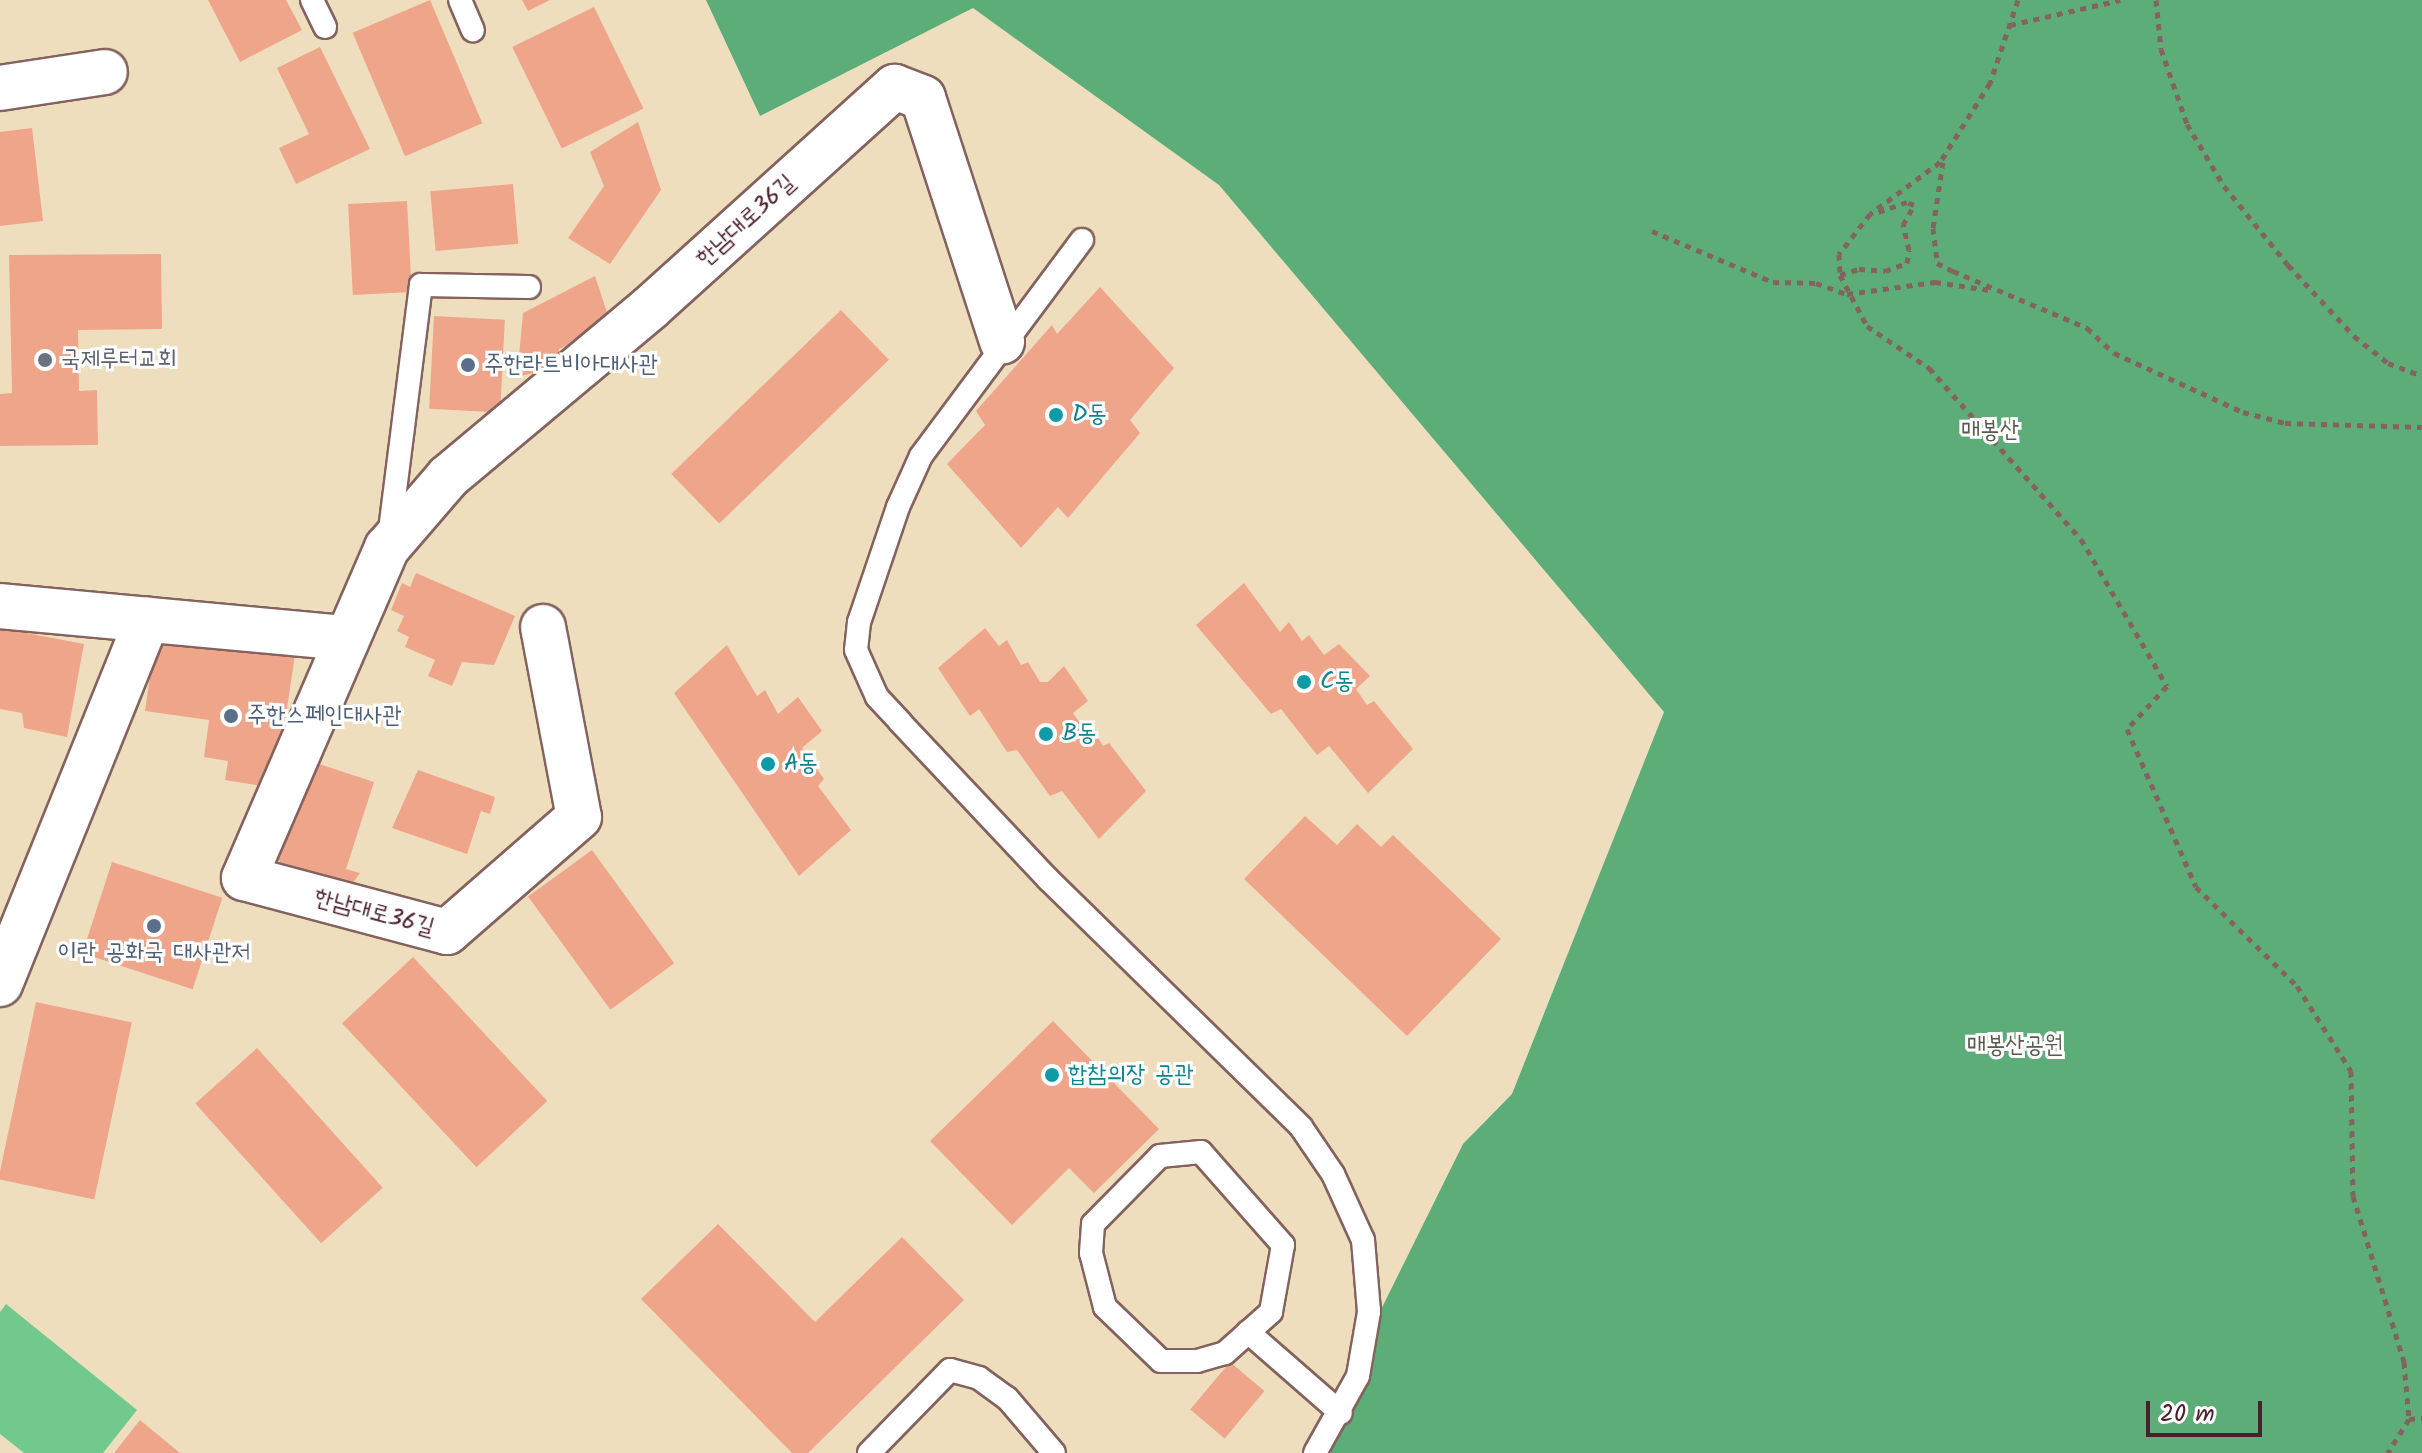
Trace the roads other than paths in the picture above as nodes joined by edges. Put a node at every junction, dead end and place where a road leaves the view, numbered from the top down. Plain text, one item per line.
1 (312, 0) edge
2 (460, 0) edge
3 (325, 27) dead end
4 (473, 30) dead end
5 (105, 72) dead end
6 (0, 88) edge
7 (1082, 240) dead end
8 (529, 287) dead end
9 (1002, 341) junction
10 (387, 548) junction
11 (0, 606) edge
12 (147, 620) junction
13 (543, 627) dead end
14 (344, 638) junction
15 (0, 984) edge
16 (1248, 1332) junction
17 (1341, 1413) junction
18 (869, 1453) edge
19 (1054, 1453) edge
20 (1315, 1453) edge

1 - 3 lane
2 - 4 lane
5 - 6 street
7 - 9 lane
8 - 10 lane, 한남대로36길
9 - 10 street, 한남대로36길
9 - 17 lane
10 - 14 street, 한남대로36길
11 - 12 street
12 - 14 street
12 - 15 street
13 - 14 street, 한남대로36길
16 - 16 lane
16 - 17 lane
17 - 20 lane
18 - 19 lane

